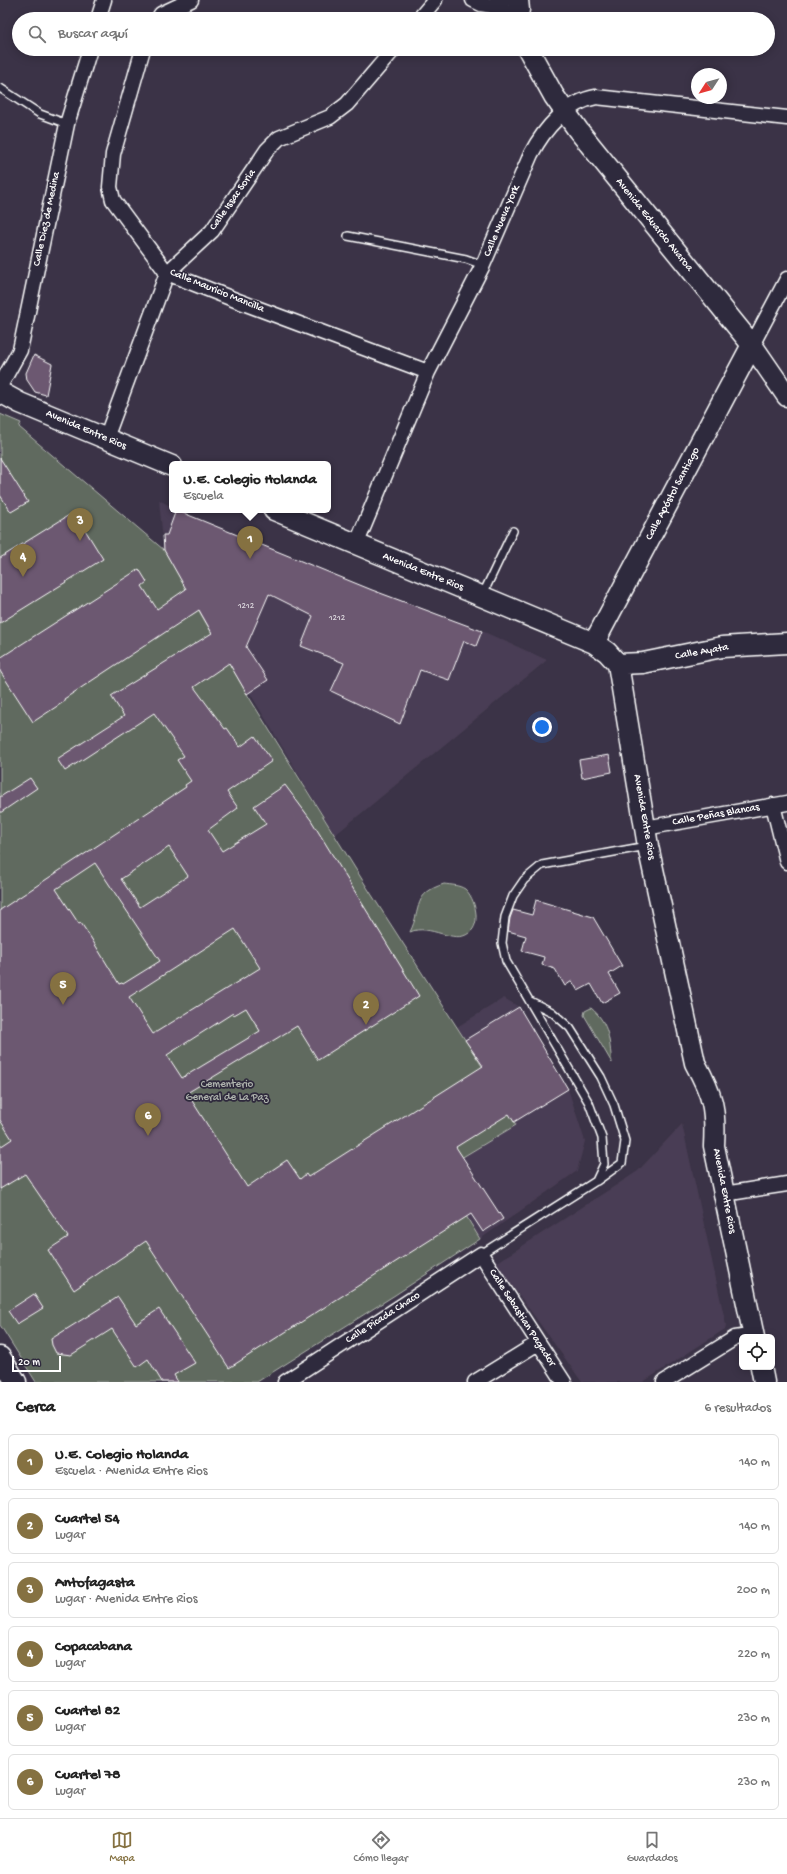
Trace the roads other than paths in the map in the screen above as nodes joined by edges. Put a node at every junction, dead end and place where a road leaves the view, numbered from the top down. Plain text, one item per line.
1 (104, 0) edge
2 (191, 0) edge
3 (435, 0) edge
4 (473, 0) edge
5 (511, 6) edge
6 (100, 12) edge
7 (165, 12) edge
8 (425, 12) edge
9 (88, 56) edge
10 (141, 56) edge
11 (388, 56) edge
12 (532, 56) edge
13 (0, 88) edge
14 (565, 112) junction
15 (787, 118) edge
16 (67, 124) junction
17 (348, 236) dead end
18 (483, 265) junction
19 (167, 273) junction
20 (787, 279) edge
21 (752, 345) junction
22 (428, 372) junction
23 (0, 386) edge
24 (0, 392) edge
25 (787, 396) edge
26 (106, 438) junction
27 (169, 465) edge
28 (281, 513) edge
29 (514, 531) dead end
30 (356, 545) junction
31 (482, 596) junction
32 (594, 643) junction
33 (787, 644) edge
34 (618, 664) junction
35 (780, 804) edge
36 (647, 837) junction
37 (787, 862) edge
38 (530, 1001) junction
39 (596, 1181) junction
40 (787, 1184) edge
41 (724, 1194) junction
42 (481, 1254) junction
43 (747, 1334) edge
44 (739, 1338) edge
45 (538, 1343) junction
46 (0, 1357) edge
47 (762, 1370) edge
48 (16, 1382) edge
49 (285, 1382) edge
50 (475, 1382) edge
51 (564, 1382) edge
52 (664, 1382) edge
53 (764, 1382) edge

1 - 6 street
2 - 7 street
3 - 8 street
4 - 5 street
9 - 16 street, Calle Diez de Medina
10 - 19 street, Calle Mauricio Mancilla
11 - 19 street, Calle Issac Soria
12 - 14 main road, Avenida Eduardo Avaroa
13 - 16 lane
14 - 15 street, Calle Nueva York
14 - 18 street, Calle Nueva York
14 - 21 main road, Avenida Eduardo Avaroa
16 - 23 street, Calle Diez de Medina
17 - 18 lane
18 - 22 street, Calle Nueva York
19 - 22 street, Calle Mauricio Mancilla
19 - 26 street, Calle Issac Soria
20 - 21 street
21 - 25 main road, Avenida Eduardo Avaroa
21 - 32 main road, Calle Apóstol Santiago
22 - 30 street, Calle Nueva York
24 - 26 main road, Avenida Entre Rios
26 - 27 main road, Avenida Entre Rios
28 - 30 main road, Avenida Entre Rios
29 - 31 lane
30 - 31 main road, Avenida Entre Rios
31 - 32 main road, Avenida Entre Rios
32 - 34 main road, Avenida Entre Rios
33 - 34 main road, Calle Ayata
34 - 36 main road, Avenida Entre Rios
35 - 36 street, Calle Peñas Blancas
35 - 37 street
36 - 38 lane
36 - 41 main road, Avenida Entre Rios
38 - 39 lane
38 - 39 lane
39 - 42 lane
40 - 41 street
41 - 43 main road, Avenida Entre Rios
42 - 45 street, Calle Sebastian Pagador
42 - 49 street, Calle Picada Chaco
44 - 52 street
45 - 50 street
45 - 51 street, Calle Sebastian Pagador
46 - 48 main road
47 - 53 main road

